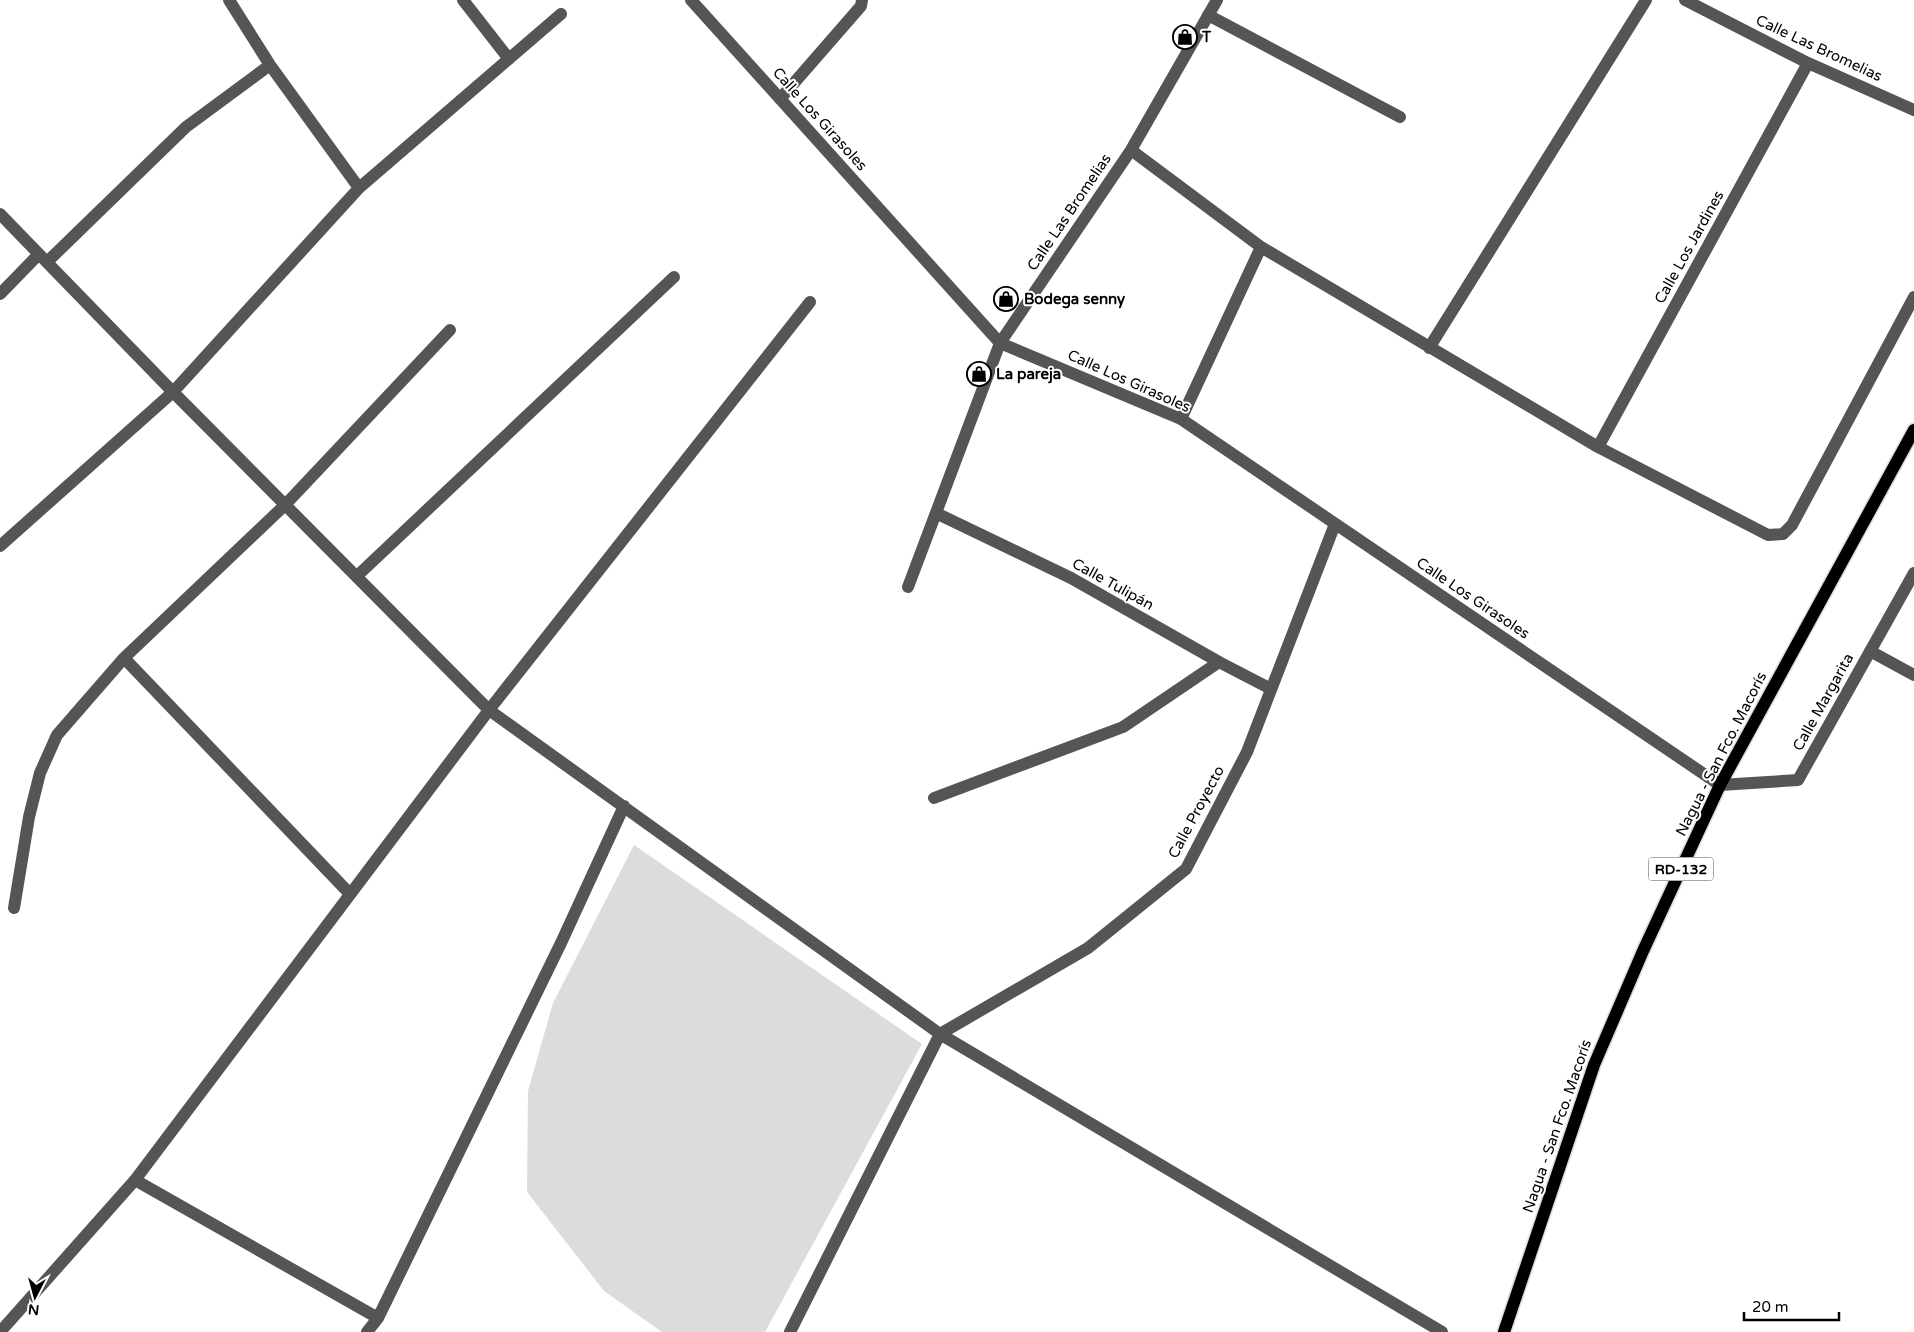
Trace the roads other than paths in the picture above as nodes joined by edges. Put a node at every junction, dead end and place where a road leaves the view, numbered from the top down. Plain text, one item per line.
1 (229, 0) edge
2 (463, 0) edge
3 (691, 0) edge
4 (862, 0) edge
5 (1217, 0) edge
6 (1646, 0) edge
7 (1685, 0) edge
8 (562, 14) dead end
9 (1208, 16) junction
10 (509, 59) junction
11 (1808, 63) junction
12 (270, 65) junction
13 (780, 99) junction
14 (1914, 110) edge
15 (1400, 117) dead end
16 (1131, 150) junction
17 (359, 188) junction
18 (0, 214) edge
19 (1262, 247) junction
20 (43, 258) junction
21 (674, 277) dead end
22 (0, 294) edge
23 (1914, 297) edge
24 (810, 302) dead end
25 (450, 330) dead end
26 (1000, 343) junction
27 (1429, 348) junction
28 (173, 392) junction
29 (1180, 419) junction
30 (1914, 430) edge
31 (1598, 447) junction
32 (285, 505) junction
33 (936, 513) junction
34 (1335, 524) junction
35 (0, 546) edge
36 (1914, 573) edge
37 (356, 576) junction
38 (908, 587) dead end
39 (1870, 651) junction
40 (124, 658) junction
41 (1219, 662) junction
42 (1914, 675) edge
43 (1271, 689) junction
44 (489, 710) junction
45 (1720, 785) junction
46 (934, 798) dead end
47 (624, 806) junction
48 (350, 894) junction
49 (14, 908) dead end
50 (940, 1034) junction
51 (135, 1180) junction
52 (378, 1318) junction
53 (0, 1332) edge
54 (367, 1332) edge
55 (790, 1332) edge
56 (1442, 1332) edge
57 (1504, 1332) edge

1 - 12 street
2 - 10 street
3 - 13 street, Calle Los Girasoles
4 - 13 street
5 - 9 street, Calle Las Bromelias
6 - 27 street
7 - 11 street, Calle Las Bromelias
8 - 10 street
9 - 15 street
9 - 16 street, Calle Las Bromelias
10 - 17 street
11 - 14 street, Calle Las Bromelias
11 - 31 street, Calle Los Jardines
12 - 17 street
12 - 20 street
13 - 26 street, Calle Los Girasoles
16 - 19 street
16 - 26 street, Calle Las Bromelias
17 - 28 street
18 - 20 street
19 - 27 street
19 - 29 street
20 - 22 street
20 - 28 street
21 - 37 street
23 - 31 street
24 - 44 street
25 - 32 street
26 - 29 street, Calle Los Girasoles
26 - 33 street, Calle Las Bromelias
27 - 31 street
28 - 32 street
28 - 35 street
29 - 34 street, Calle Los Girasoles
30 - 45 main road, Nagua - San Fco. Macorís / RD-132
32 - 37 street
32 - 40 street
33 - 38 street, Calle Las Bromelias
33 - 41 street, Calle Tulipán
34 - 43 street, Calle Proyecto
34 - 45 street, Calle Los Girasoles
36 - 39 street, Calle Margarita
37 - 44 street
39 - 42 street
39 - 45 street, Calle Margarita
40 - 48 street
40 - 49 street
41 - 43 street, Calle Tulipán
41 - 46 street
43 - 50 street, Calle Proyecto
44 - 47 street
44 - 48 street
45 - 57 main road, Nagua - San Fco. Macorís / RD-132
47 - 50 street
47 - 52 street
48 - 51 street
50 - 55 street
50 - 56 street
51 - 52 street
51 - 53 street
52 - 54 street

